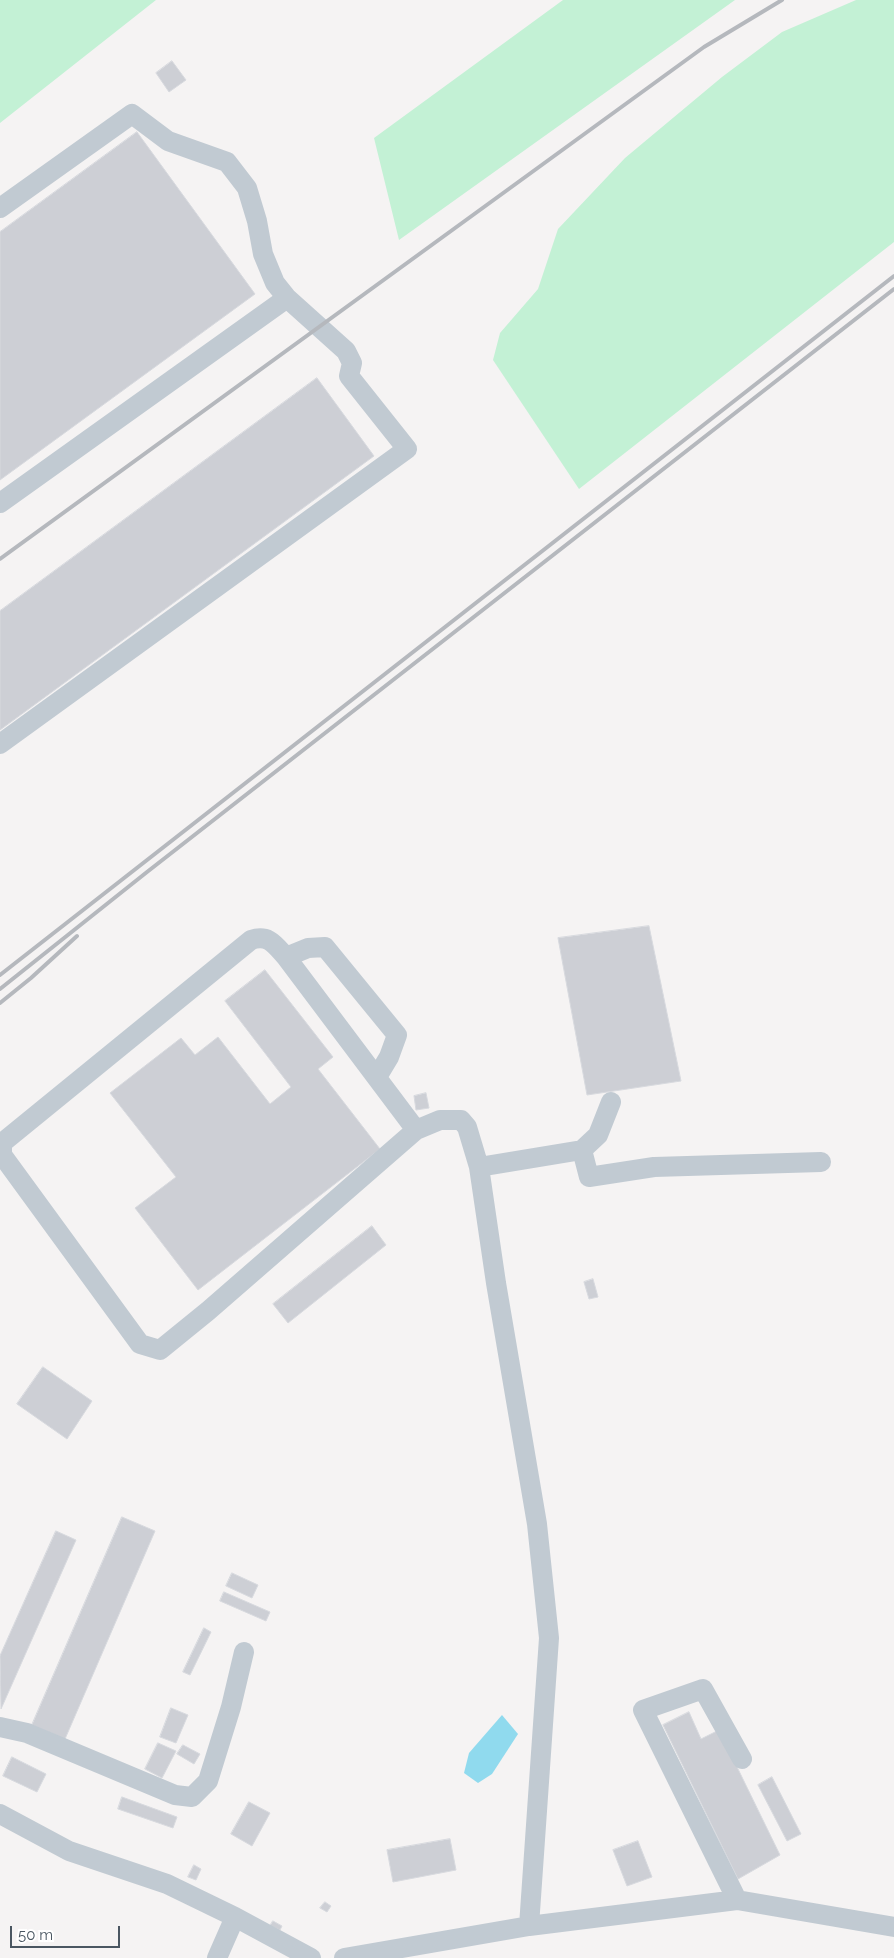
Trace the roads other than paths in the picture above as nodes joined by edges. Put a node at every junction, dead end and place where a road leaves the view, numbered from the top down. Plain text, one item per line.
1 (0, 208) edge
2 (287, 298) junction
3 (0, 503) edge
4 (0, 744) edge
5 (286, 957) junction
6 (377, 1077) junction
7 (611, 1102) dead end
8 (416, 1130) junction
9 (582, 1150) junction
10 (821, 1162) dead end
11 (479, 1168) junction
12 (244, 1652) dead end
13 (0, 1727) edge
14 (742, 1759) dead end
15 (0, 1814) edge
16 (737, 1900) junction
17 (235, 1917) junction
18 (529, 1926) junction
19 (894, 1927) edge
20 (218, 1958) edge
21 (311, 1958) edge
22 (344, 1958) edge

1 - 2 lane
2 - 3 lane
2 - 4 lane
5 - 6 lane
5 - 6 lane
5 - 8 lane
6 - 8 lane
7 - 9 lane
8 - 11 lane
9 - 10 lane
9 - 11 lane
11 - 18 lane
12 - 13 lane
14 - 16 lane
15 - 17 lane
16 - 18 lane
16 - 19 lane
17 - 20 lane
17 - 21 lane
18 - 22 lane

